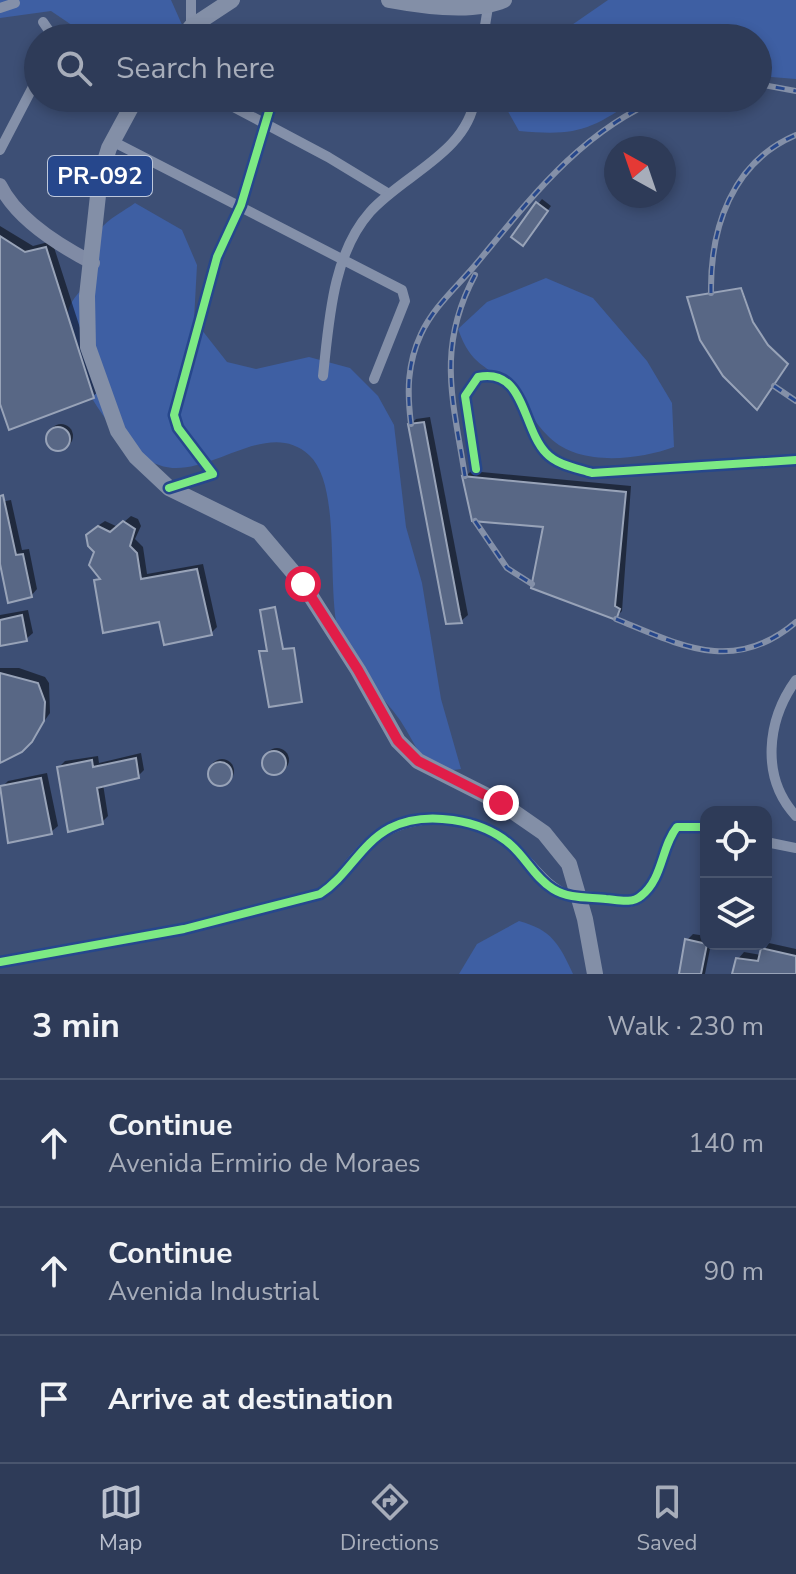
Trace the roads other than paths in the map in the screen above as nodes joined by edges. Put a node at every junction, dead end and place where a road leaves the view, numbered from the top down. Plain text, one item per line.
1 (191, 0) edge
2 (232, 0) edge
3 (389, 0) edge
4 (15, 3) dead end
5 (496, 3) edge
6 (0, 8) edge
7 (188, 24) edge
8 (198, 24) edge
9 (488, 24) edge
10 (24, 104) edge
11 (128, 112) edge
12 (244, 112) edge
13 (269, 112) edge
14 (472, 112) edge
15 (265, 123) junction
16 (112, 141) junction
17 (0, 150) edge
18 (0, 185) edge
19 (389, 194) junction
20 (241, 205) junction
21 (342, 260) junction
22 (93, 263) junction
23 (323, 376) dead end
24 (374, 379) dead end
25 (796, 460) edge
26 (476, 469) dead end
27 (169, 488) junction
28 (796, 680) edge
29 (796, 816) edge
30 (700, 827) edge
31 (772, 843) edge
32 (796, 848) edge
33 (0, 962) edge
34 (595, 974) edge

1 - 7 street
2 - 8 main road
3 - 5 main road
4 - 6 street
5 - 9 street
10 - 17 street
11 - 16 main road, PR-092
12 - 15 street
13 - 15 street
14 - 19 street
15 - 19 street
15 - 20 street
16 - 20 street
16 - 22 main road, PR-092
18 - 22 main road, PR-092
19 - 21 street
20 - 21 street
20 - 27 street
21 - 23 street
21 - 24 street
22 - 27 main road
25 - 26 street
27 - 34 main road
28 - 29 street
30 - 33 street, bridge
31 - 32 street

